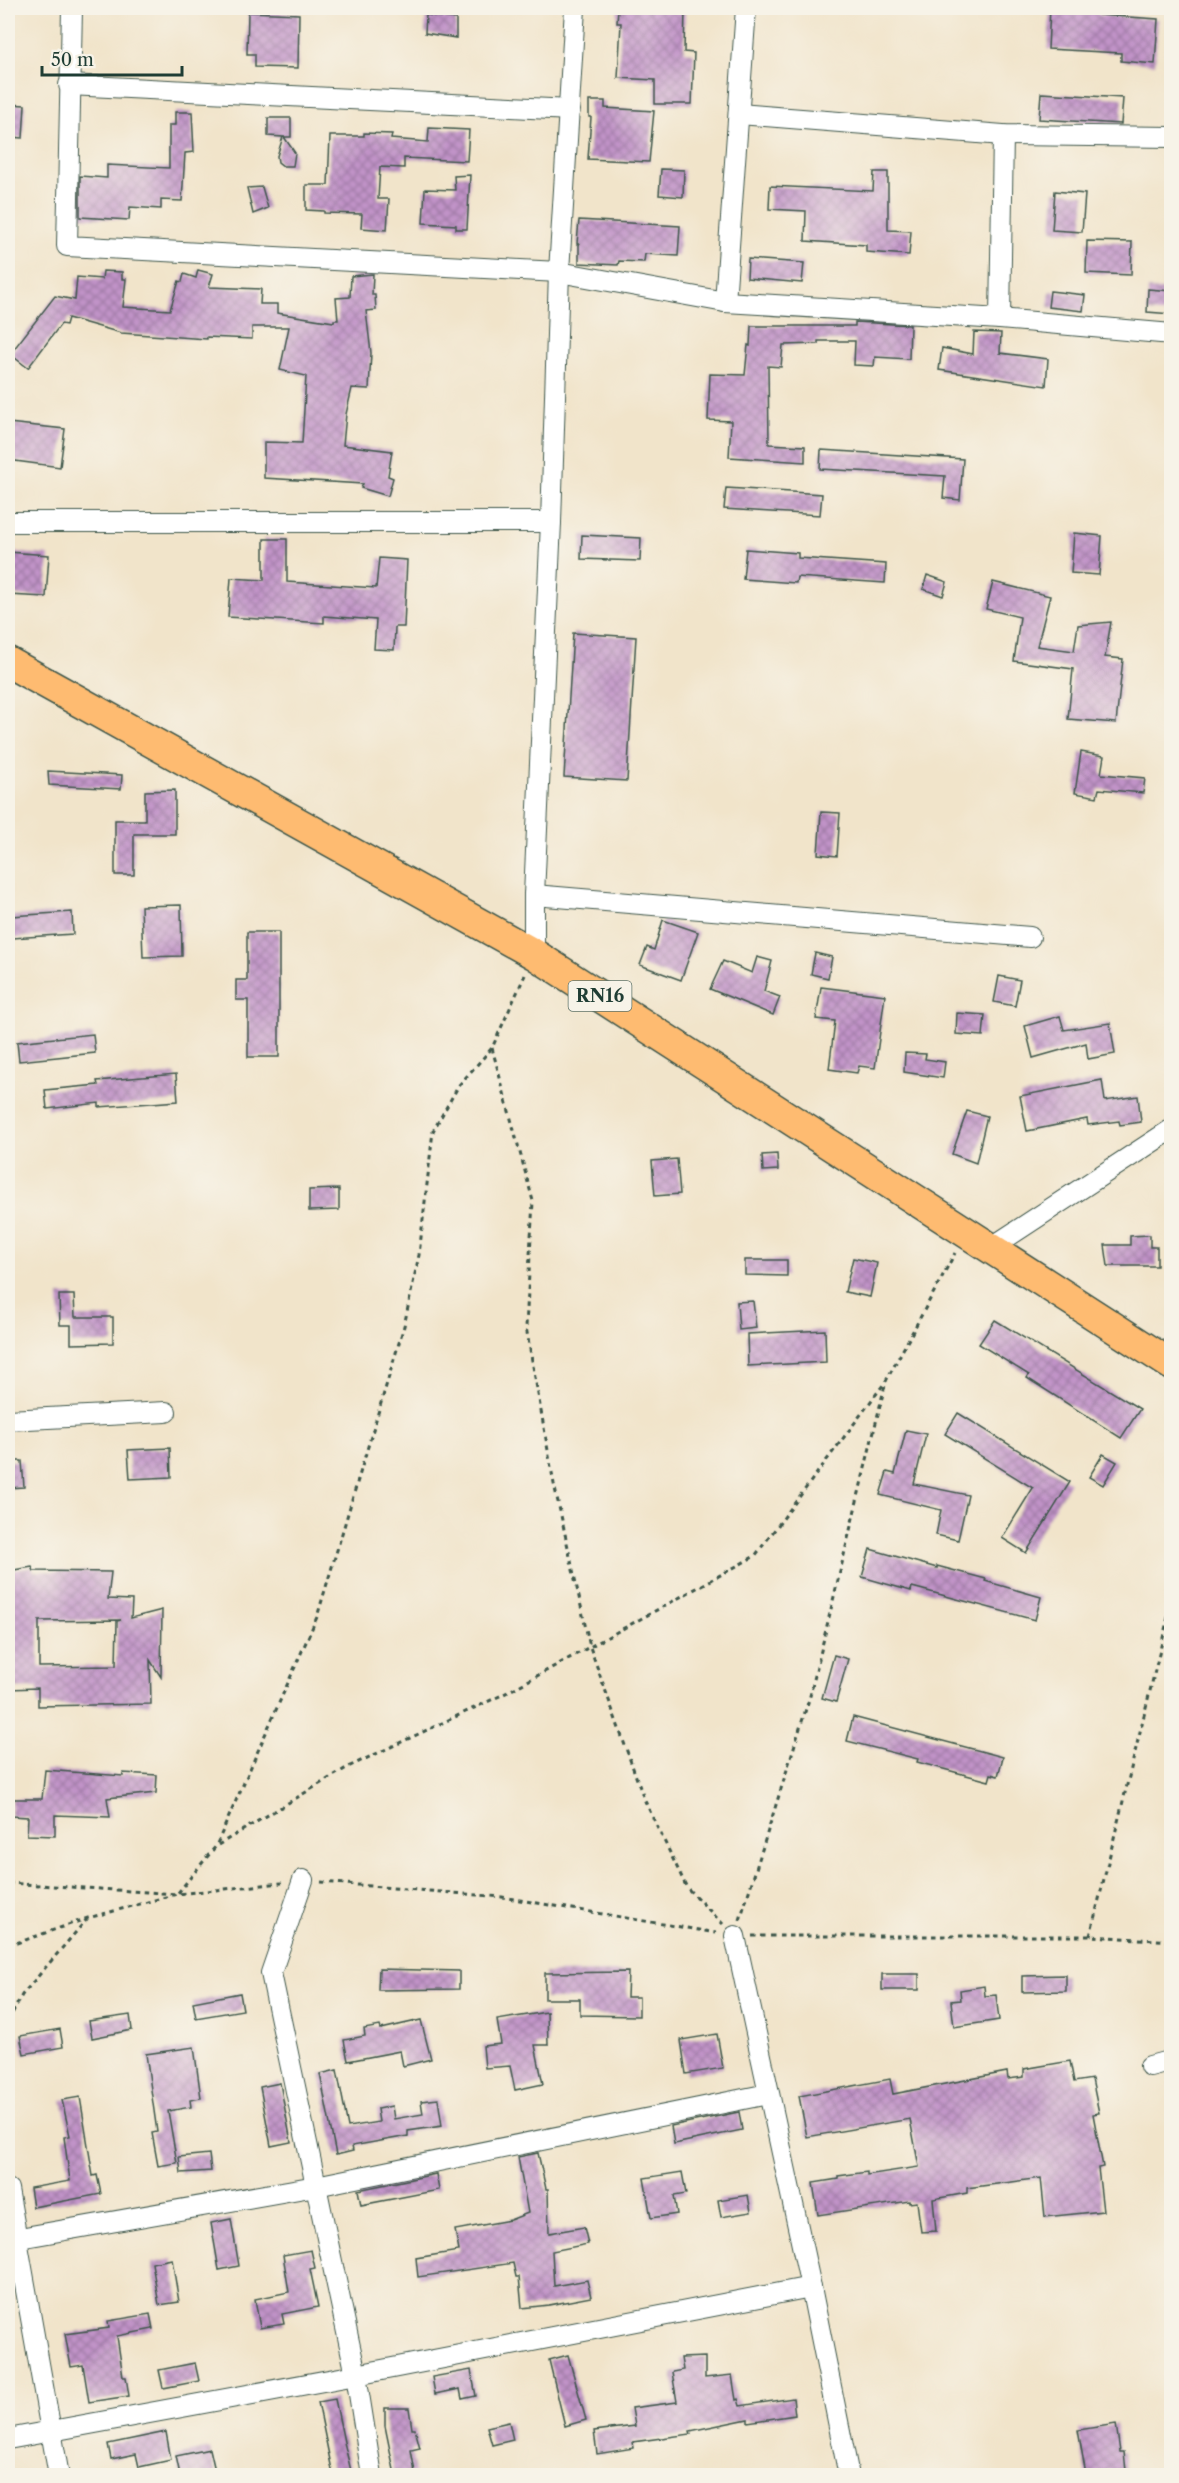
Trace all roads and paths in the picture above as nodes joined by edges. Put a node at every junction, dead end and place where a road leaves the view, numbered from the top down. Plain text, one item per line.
1 (72, 8) edge
2 (575, 8) edge
3 (746, 8) edge
4 (69, 85) junction
5 (570, 110) junction
6 (739, 114) junction
7 (1003, 135) junction
8 (1172, 136) edge
9 (559, 272) junction
10 (725, 302) junction
11 (1000, 319) junction
12 (1172, 334) edge
13 (8, 522) edge
14 (551, 522) junction
15 (8, 662) edge
16 (534, 895) junction
17 (1030, 937) dead end
18 (534, 954) junction
19 (492, 1048) junction
20 (1172, 1129) edge
21 (977, 1241) junction
22 (1172, 1365) edge
23 (886, 1381) junction
24 (166, 1412) dead end
25 (8, 1420) edge
26 (1172, 1601) edge
27 (590, 1647) junction
28 (216, 1846) junction
29 (303, 1881) junction
30 (8, 1883) edge
31 (177, 1893) junction
32 (88, 1918) junction
33 (735, 1936) junction
34 (1090, 1936) junction
35 (1172, 1941) edge
36 (8, 1946) edge
37 (8, 2021) edge
38 (1172, 2061) edge
39 (1150, 2066) dead end
40 (768, 2094) junction
41 (316, 2186) junction
42 (8, 2189) edge
43 (12, 2239) edge
44 (812, 2287) junction
45 (356, 2375) junction
46 (51, 2431) junction
47 (8, 2439) edge
48 (59, 2475) edge
49 (372, 2475) edge
50 (849, 2475) edge

1 - 4 street
2 - 5 street
3 - 6 street
4 - 5 street
4 - 9 street
5 - 9 street
6 - 7 street
6 - 10 street
7 - 8 street
7 - 11 street
9 - 10 street
9 - 14 street
10 - 11 street
11 - 12 street
13 - 14 street
14 - 16 street
15 - 18 main road, RN16
16 - 17 street
16 - 18 street
18 - 19 path
18 - 21 main road, RN16
19 - 27 path
19 - 28 path
20 - 21 street
21 - 22 main road, RN16
21 - 23 path
23 - 27 path
23 - 33 path
24 - 25 street
26 - 34 path
27 - 28 path
27 - 33 path
28 - 31 path
29 - 31 path
29 - 33 path
29 - 41 street
30 - 31 path
31 - 32 path
32 - 36 path
32 - 37 path
33 - 34 path
33 - 40 street
34 - 35 path
38 - 39 street
40 - 41 street
40 - 44 street
41 - 43 street
41 - 45 street
42 - 43 street
43 - 46 street
44 - 45 street
44 - 50 street
45 - 46 street
45 - 49 street
46 - 47 street
46 - 48 street

